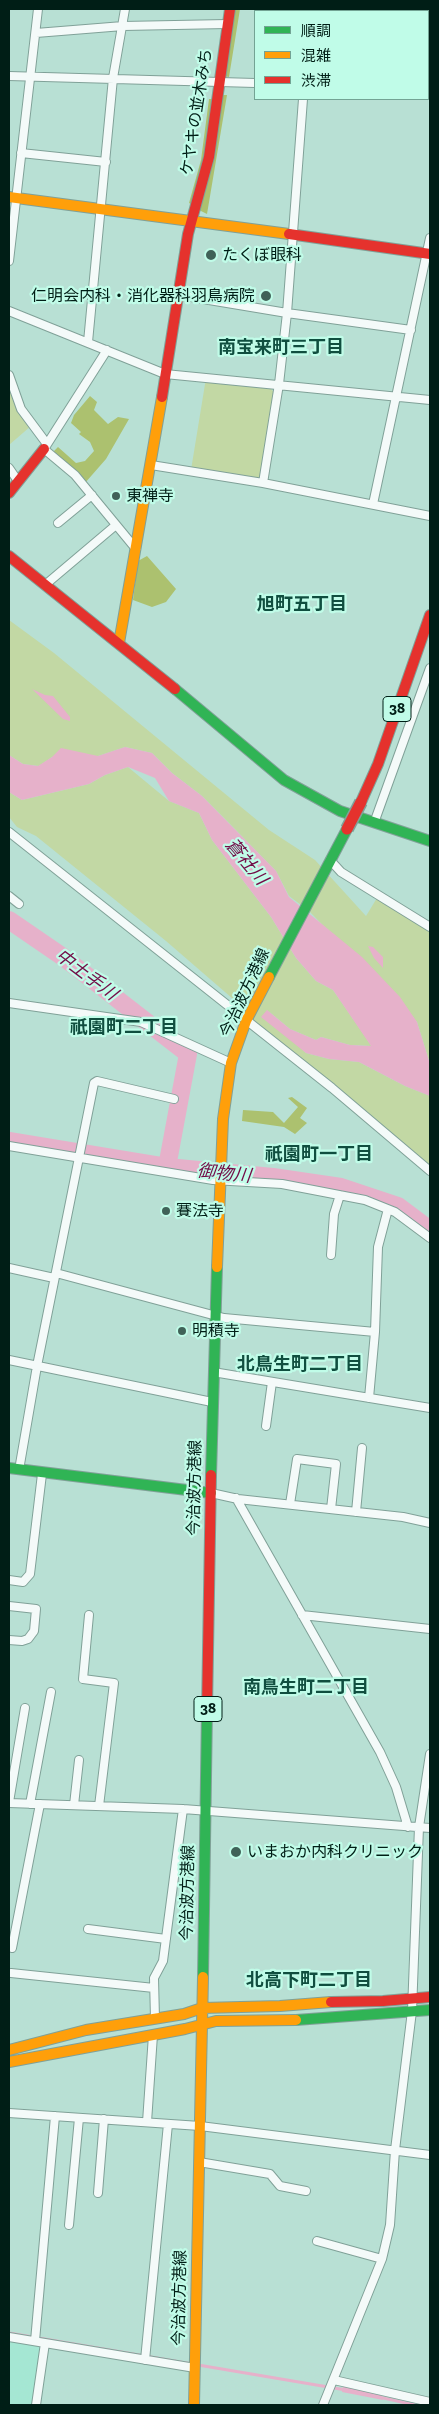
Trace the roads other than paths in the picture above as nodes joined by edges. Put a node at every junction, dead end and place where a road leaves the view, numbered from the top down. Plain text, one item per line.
1 (38, 9) edge
2 (125, 9) edge
3 (230, 9) edge
4 (227, 24) junction
5 (123, 26) junction
6 (36, 33) junction
7 (9, 76) edge
8 (29, 76) junction
9 (113, 78) junction
10 (218, 82) junction
11 (254, 83) edge
12 (303, 100) edge
13 (21, 152) junction
14 (106, 162) junction
15 (13, 197) edge
16 (101, 208) junction
17 (193, 220) junction
18 (292, 234) junction
19 (430, 238) edge
20 (429, 253) edge
21 (9, 261) edge
22 (178, 295) junction
23 (9, 312) edge
24 (287, 314) junction
25 (411, 330) junction
26 (88, 342) junction
27 (107, 350) junction
28 (165, 374) junction
29 (9, 375) edge
30 (279, 384) junction
31 (397, 397) junction
32 (430, 400) edge
33 (45, 447) junction
34 (151, 465) junction
35 (9, 468) edge
36 (18, 481) junction
37 (263, 483) junction
38 (9, 493) edge
39 (92, 495) junction
40 (374, 504) junction
41 (430, 516) edge
42 (58, 523) dead end
43 (116, 525) junction
44 (136, 549) junction
45 (9, 556) edge
46 (45, 585) junction
47 (430, 615) edge
48 (119, 643) junction
49 (430, 668) edge
50 (374, 823) junction
51 (9, 832) edge
52 (430, 840) edge
53 (330, 860) junction
54 (9, 896) edge
55 (19, 904) dead end
56 (430, 927) edge
57 (9, 1002) edge
58 (247, 1019) junction
59 (231, 1063) junction
60 (174, 1099) dead end
61 (9, 1146) edge
62 (78, 1159) junction
63 (430, 1171) edge
64 (220, 1179) junction
65 (340, 1195) junction
66 (388, 1210) junction
67 (430, 1238) edge
68 (331, 1254) dead end
69 (9, 1268) edge
70 (55, 1275) junction
71 (216, 1316) junction
72 (375, 1332) junction
73 (9, 1360) edge
74 (37, 1366) junction
75 (213, 1372) junction
76 (272, 1382) junction
77 (369, 1398) junction
78 (212, 1402) junction
79 (430, 1408) edge
80 (266, 1426) dead end
81 (362, 1448) dead end
82 (14, 1469) edge
83 (42, 1474) junction
84 (211, 1493) junction
85 (236, 1498) junction
86 (290, 1504) junction
87 (331, 1509) junction
88 (356, 1512) junction
89 (430, 1523) edge
90 (9, 1580) edge
91 (9, 1606) edge
92 (89, 1615) dead end
93 (302, 1615) junction
94 (430, 1629) edge
95 (9, 1640) edge
96 (51, 1692) dead end
97 (25, 1708) dead end
98 (430, 1754) edge
99 (79, 1760) dead end
100 (9, 1802) edge
101 (30, 1804) junction
102 (40, 1804) junction
103 (74, 1805) junction
104 (99, 1806) junction
105 (183, 1809) junction
106 (206, 1810) junction
107 (408, 1826) junction
108 (419, 1827) junction
109 (430, 1828) edge
110 (88, 1929) dead end
111 (166, 1938) junction
112 (12, 1948) dead end
113 (10, 1973) dead end
114 (154, 1988) junction
115 (411, 1997) junction
116 (430, 1997) edge
117 (202, 2008) junction
118 (430, 2010) edge
119 (412, 2011) junction
120 (155, 2019) junction
121 (202, 2023) junction
122 (153, 2035) junction
123 (9, 2050) edge
124 (9, 2062) edge
125 (9, 2113) edge
126 (55, 2116) junction
127 (80, 2118) junction
128 (104, 2119) junction
129 (147, 2122) junction
130 (168, 2124) junction
131 (200, 2126) junction
132 (395, 2150) junction
133 (430, 2155) edge
134 (199, 2162) junction
135 (306, 2190) dead end
136 (98, 2193) dead end
137 (68, 2224) dead end
138 (317, 2241) dead end
139 (382, 2259) junction
140 (9, 2337) edge
141 (35, 2341) junction
142 (45, 2343) junction
143 (145, 2360) junction
144 (195, 2368) junction
145 (334, 2380) junction
146 (406, 2396) junction
147 (430, 2402) edge
148 (36, 2405) edge
149 (194, 2405) edge
150 (324, 2405) edge
151 (405, 2405) edge

1 - 6 street
2 - 5 street
3 - 4 street, ケヤキの並木みち
4 - 5 street
4 - 10 street, ケヤキの並木みち
5 - 6 street
5 - 9 street
6 - 8 street
7 - 8 street
8 - 9 street
8 - 13 street
9 - 10 street
9 - 14 street
10 - 11 street
10 - 17 street, ケヤキの並木みち
12 - 18 street
13 - 14 street
13 - 15 street
14 - 16 street
15 - 16 street
15 - 21 street
16 - 17 street
16 - 26 street
17 - 18 street
17 - 22 street, ケヤキの並木みち
18 - 20 street
18 - 24 street
19 - 20 street
20 - 25 street
22 - 24 street
22 - 28 street, ケヤキの並木みち
23 - 26 street
24 - 25 street
24 - 30 street
25 - 31 street
26 - 27 street
27 - 28 street
27 - 33 street
28 - 30 street
28 - 34 street, ケヤキの並木みち
29 - 33 street
30 - 31 street
30 - 37 street
31 - 32 street
31 - 40 street
33 - 36 street
33 - 39 street
34 - 37 street
34 - 44 street, ケヤキの並木みち
35 - 36 street
36 - 38 street
37 - 40 street
39 - 42 street
39 - 43 street
40 - 41 street
43 - 44 street
43 - 46 street
44 - 48 street, ケヤキの並木みち
45 - 46 street
46 - 48 street
47 - 53 street, 今治波方港線 / 38, bridge
48 - 50 street
49 - 50 street
50 - 52 street
51 - 58 street
53 - 56 street
53 - 58 street, 今治波方港線 / 38
54 - 55 street
57 - 59 street
58 - 59 street, 今治波方港線 / 38
58 - 63 street
59 - 64 street, 今治波方港線 / 38
60 - 62 street
61 - 62 street
62 - 64 street
62 - 70 street
64 - 65 street
64 - 71 street, 今治波方港線 / 38
65 - 66 street
65 - 68 street
66 - 67 street
66 - 72 street
69 - 70 street
70 - 71 street
70 - 74 street
71 - 72 street
71 - 75 street, 今治波方港線 / 38
72 - 77 street
73 - 74 street
74 - 78 street
74 - 82 street
75 - 76 street
75 - 78 street, 今治波方港線 / 38
76 - 77 street
76 - 80 street
77 - 79 street
78 - 84 street, 今治波方港線 / 38
81 - 88 street
82 - 83 street
83 - 84 street
83 - 90 street
84 - 85 street
84 - 106 street, 今治波方港線 / 38
85 - 86 street
85 - 93 street
86 - 87 street
86 - 87 street
87 - 88 street
88 - 89 street
91 - 95 street
92 - 104 street
93 - 94 street
93 - 107 street
96 - 101 street
97 - 100 street
98 - 108 street
99 - 103 street
100 - 101 street
101 - 102 street
102 - 103 street
102 - 112 street
103 - 104 street
104 - 105 street
105 - 106 street
105 - 111 street
106 - 107 street
106 - 117 street, 今治波方港線 / 38
107 - 108 street
108 - 109 street
108 - 115 street
110 - 111 street
111 - 114 street
113 - 114 street
114 - 120 street
115 - 116 street
115 - 117 street
115 - 119 street
117 - 120 street
117 - 121 street, 今治波方港線 / 38
118 - 119 street
119 - 121 street
119 - 132 street
120 - 123 street
121 - 122 street
121 - 131 street, 今治波方港線 / 38
122 - 124 street
122 - 129 street
125 - 126 street
126 - 127 street
126 - 141 street
127 - 128 street
127 - 137 street
128 - 129 street
128 - 136 street
129 - 130 street
130 - 131 street
130 - 143 street
131 - 132 street
131 - 134 street, 今治波方港線 / 38
132 - 133 street
132 - 139 street
134 - 135 street
134 - 144 street, 今治波方港線 / 38
138 - 139 street
139 - 145 street
140 - 141 street
141 - 142 street
142 - 143 street
142 - 148 street
143 - 144 street
144 - 149 street, 今治波方港線 / 38
145 - 146 street
145 - 150 street
146 - 147 street
146 - 151 street

